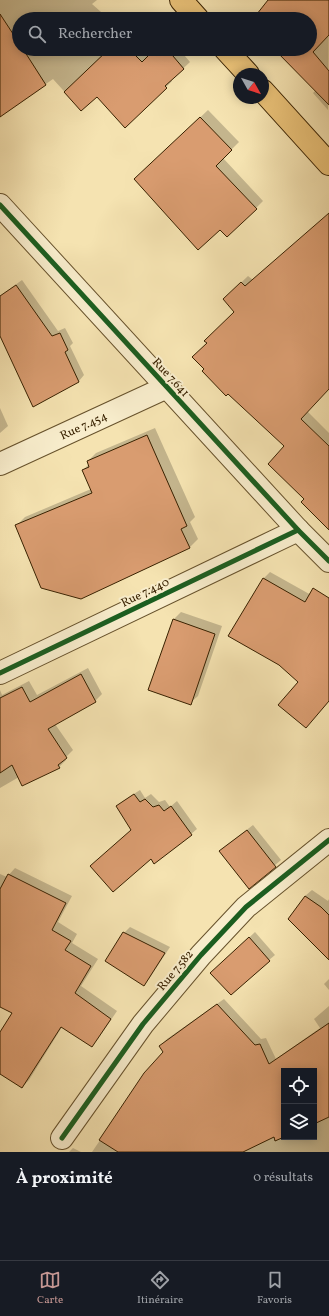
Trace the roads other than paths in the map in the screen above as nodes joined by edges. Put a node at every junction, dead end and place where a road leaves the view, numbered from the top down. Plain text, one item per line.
1 (181, 0) edge
2 (192, 12) edge
3 (231, 56) edge
4 (242, 68) edge
5 (269, 98) edge
6 (329, 164) edge
7 (0, 205) edge
8 (167, 387) junction
9 (0, 464) edge
10 (298, 530) junction
11 (329, 561) edge
12 (0, 673) edge
13 (329, 840) edge
14 (62, 1138) dead end

1 - 2 main road
3 - 4 main road
5 - 6 main road
7 - 8 street, Rue 7.641
8 - 9 street, Rue 7.454
8 - 10 street, Rue 7.641
10 - 11 street, Rue 7.641
10 - 12 street, Rue 7.440
13 - 14 street, Rue 7.582

